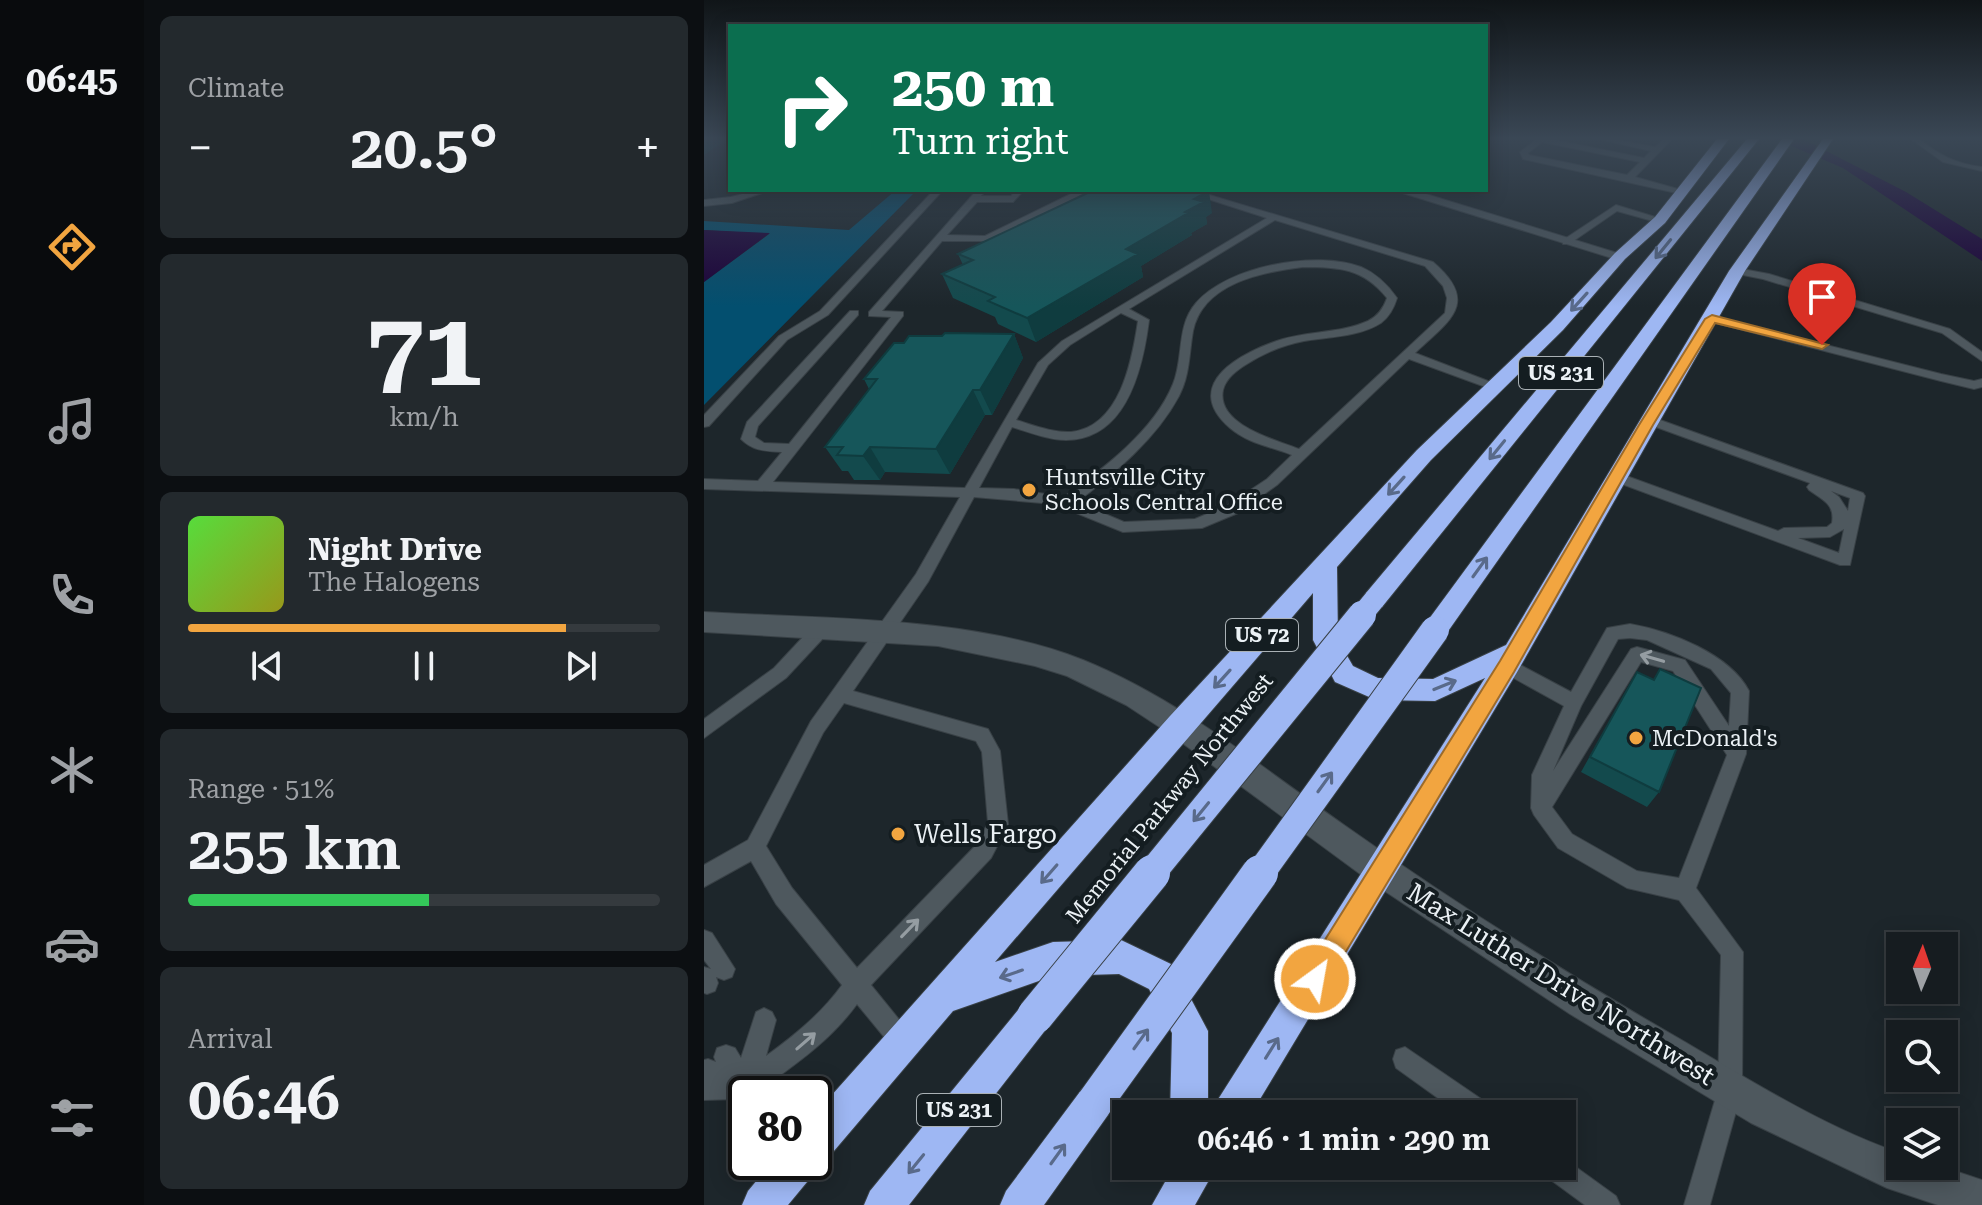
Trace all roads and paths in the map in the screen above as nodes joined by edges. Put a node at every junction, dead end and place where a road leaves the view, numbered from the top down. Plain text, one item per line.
1 (749, 195) edge
2 (934, 195) edge
3 (977, 195) edge
4 (987, 195) edge
5 (1016, 195) edge
6 (1075, 195) edge
7 (1201, 195) edge
8 (1416, 195) edge
9 (1678, 195) edge
10 (1706, 195) edge
11 (1748, 195) edge
12 (1787, 195) edge
13 (704, 203) edge
14 (1273, 218) junction
15 (1660, 220) junction
16 (939, 238) junction
17 (1566, 242) junction
18 (1620, 256) junction
19 (1737, 271) junction
20 (1120, 309) junction
21 (824, 313) junction
22 (854, 313) junction
23 (873, 314) junction
24 (1712, 319) junction
25 (1407, 354) junction
26 (1982, 358) edge
27 (1982, 383) edge
28 (1495, 386) junction
29 (1649, 420) junction
30 (1008, 422) junction
31 (704, 423) edge
32 (1694, 436) junction
33 (793, 448) junction
34 (1301, 454) junction
35 (1616, 477) junction
36 (704, 484) edge
37 (762, 486) junction
38 (970, 492) junction
39 (1066, 503) junction
40 (1766, 532) junction
41 (1325, 566) junction
42 (710, 627) edge
43 (822, 628) junction
44 (882, 632) junction
45 (1511, 659) junction
46 (841, 695) junction
47 (1574, 703) junction
48 (1180, 725) junction
49 (704, 730) edge
50 (1737, 754) junction
51 (1541, 808) junction
52 (755, 847) junction
53 (1382, 871) junction
54 (704, 877) edge
55 (1685, 890) junction
56 (704, 941) edge
57 (712, 977) edge
58 (856, 985) junction
59 (939, 999) junction
60 (756, 1028) dead end
61 (902, 1041) junction
62 (1405, 1059) dead end
63 (750, 1076) edge
64 (765, 1076) edge
65 (1730, 1090) junction
66 (1189, 1100) edge
67 (1239, 1100) edge
68 (1462, 1100) edge
69 (832, 1121) edge
70 (782, 1180) edge
71 (1176, 1180) edge
72 (1188, 1180) edge
73 (1572, 1180) edge
74 (1982, 1200) edge
75 (762, 1205) edge
76 (884, 1205) edge
77 (1020, 1205) edge
78 (1171, 1205) edge
79 (1607, 1205) edge
80 (1697, 1205) edge

1 - 13 lane
2 - 21 lane
3 - 16 lane
4 - 5 lane
6 - 16 lane
7 - 14 lane
8 - 17 street
9 - 15 highway, US 72
10 -> 76 highway, Memorial Parkway Northwest / US 231, bridge
77 -> 11 highway, US 231, bridge
12 - 19 highway
14 - 20 lane
14 - 25 lane
15 - 17 lane
15 - 18 highway, US 72
16 - 23 lane
17 - 18 street
18 -> 28 highway, US 72
19 - 24 highway
19 - 26 lane
20 - 30 lane
20 - 30 lane
21 - 22 lane
21 - 31 lane
22 - 23 lane
22 - 33 lane
23 - 33 lane
24 - 27 lane
24 - 29 highway
25 - 28 lane
25 - 34 lane
28 -> 41 highway, US 72
29 - 32 lane
29 - 35 highway
30 - 38 lane
32 - 40 lane
32 - 40 lane
33 - 37 lane
34 - 39 lane
34 - 39 lane
35 - 40 lane
35 - 45 highway
36 - 37 lane
37 - 38 lane
38 - 39 lane
38 - 44 lane
41 -> 45 highway
41 -> 48 highway, US 72
42 - 43 street, Max Luther Drive Northwest
43 - 44 street, Max Luther Drive Northwest
43 - 49 lane
44 - 46 lane
44 - 48 street, Max Luther Drive Northwest
45 - 47 lane
45 - 53 highway
46 - 52 lane
58 -> 46 lane
47 - 50 lane
47 - 51 lane
48 - 53 street, Max Luther Drive Northwest
48 -> 59 highway, US 72
50 -> 51 lane
50 - 55 lane
51 - 55 lane
52 - 54 lane
52 - 58 lane
53 - 65 street, Max Luther Drive Northwest
67 -> 53 highway
55 - 65 lane
56 - 57 lane
58 - 61 lane
64 -> 58 lane
59 - 61 highway, US 72
66 -> 59 highway
60 - 63 lane
61 - 69 highway, US 72
62 - 68 lane
65 - 74 street, Max Luther Drive Northwest
65 - 80 lane
70 - 75 highway, US 72
71 - 78 highway
72 - 78 highway
73 - 79 lane

